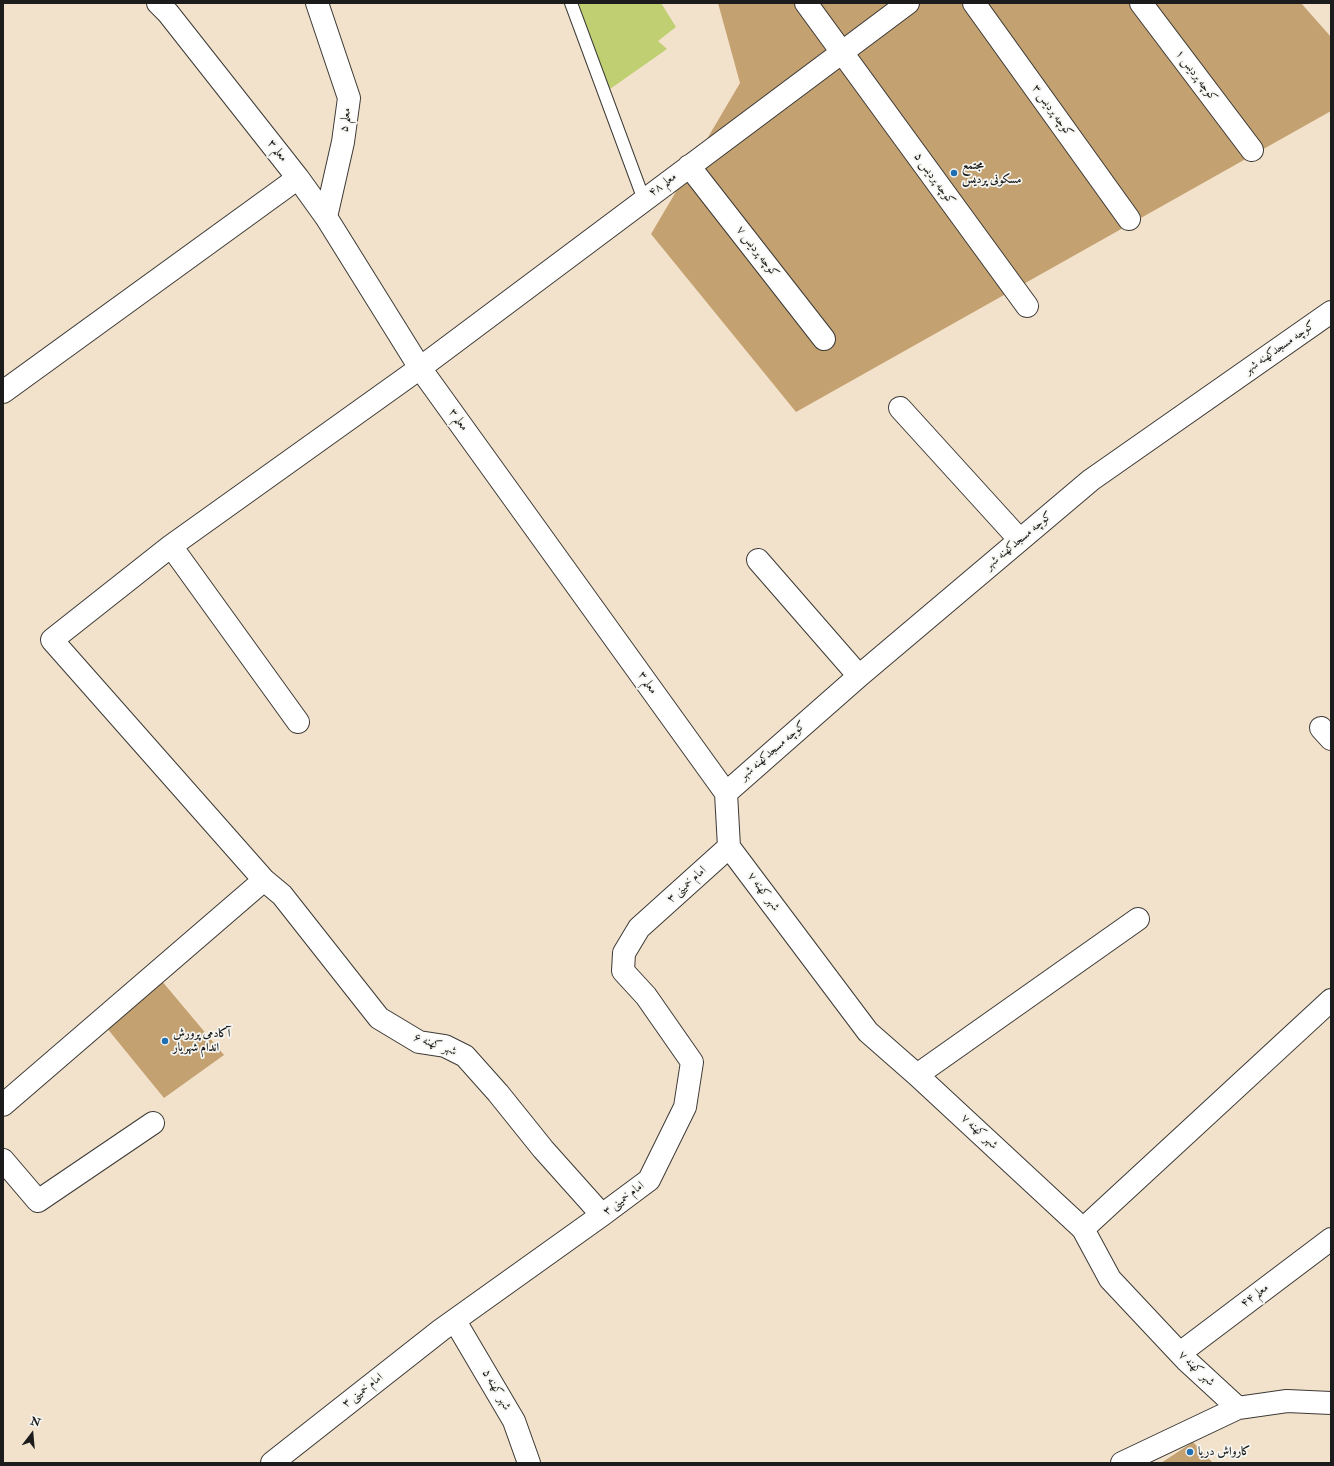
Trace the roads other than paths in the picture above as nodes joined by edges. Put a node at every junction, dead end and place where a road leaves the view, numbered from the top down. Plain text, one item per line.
1 (158, 3) edge
2 (317, 3) edge
3 (571, 3) edge
4 (806, 3) edge
5 (908, 3) edge
6 (974, 3) edge
7 (1141, 3) edge
8 (842, 52) junction
9 (1252, 150) dead end
10 (689, 166) junction
11 (298, 178) junction
12 (644, 200) junction
13 (326, 216) junction
14 (1130, 219) dead end
15 (1027, 306) dead end
16 (1331, 312) edge
17 (824, 339) dead end
18 (420, 368) junction
19 (3, 392) edge
20 (900, 408) dead end
21 (1020, 540) junction
22 (171, 546) junction
23 (758, 560) dead end
24 (859, 676) junction
25 (298, 722) dead end
26 (726, 793) junction
27 (729, 847) junction
28 (264, 880) junction
29 (1138, 919) dead end
30 (1331, 1000) edge
31 (917, 1075) junction
32 (3, 1105) edge
33 (153, 1123) dead end
34 (3, 1160) edge
35 (602, 1215) junction
36 (1084, 1229) junction
37 (1331, 1239) edge
38 (455, 1320) junction
39 (1180, 1353) junction
40 (1331, 1403) edge
41 (1238, 1408) junction
42 (272, 1463) edge
43 (529, 1463) edge
44 (1122, 1463) edge

1 - 11 street, معلم ۳
2 - 13 street, معلم ۵
3 - 12 lane
4 - 8 street, کوچه پردیس ۵
5 - 8 street, معلم ۴۸
6 - 14 street, کوچه پردیس ۳
7 - 9 street, کوچه پردیس ۱
8 - 10 street, معلم ۴۸
8 - 15 street, کوچه پردیس ۵
10 - 12 street, معلم ۴۸
10 - 17 street, کوچه پردیس ۷
11 - 13 street, معلم ۳
11 - 19 street
12 - 18 street, معلم ۴۸
13 - 18 street, معلم ۳
16 - 21 street, کوچه مسجدکهنه شهر
18 - 22 street, معلم ۴۸
18 - 26 street, معلم ۳
20 - 21 street
21 - 24 street, کوچه مسجدکهنه شهر
22 - 25 street
22 - 28 street, شهر کهنه ۶
23 - 24 street
24 - 26 street, کوچه مسجدکهنه شهر
26 - 27 street
27 - 31 street, شهر کهنه ۷
27 - 35 street, امام خمینی ۳
28 - 32 street
28 - 35 street, شهر کهنه ۶
29 - 31 street
30 - 36 street
31 - 36 street, شهر کهنه ۷
33 - 34 street
35 - 38 street, امام خمینی ۳
36 - 39 street, شهر کهنه ۷
37 - 39 street, معلم ۴۴
38 - 42 street, امام خمینی ۳
38 - 43 street, شهر کهنه ۵
39 - 41 street, شهر کهنه ۷
40 - 41 street
41 - 44 street

